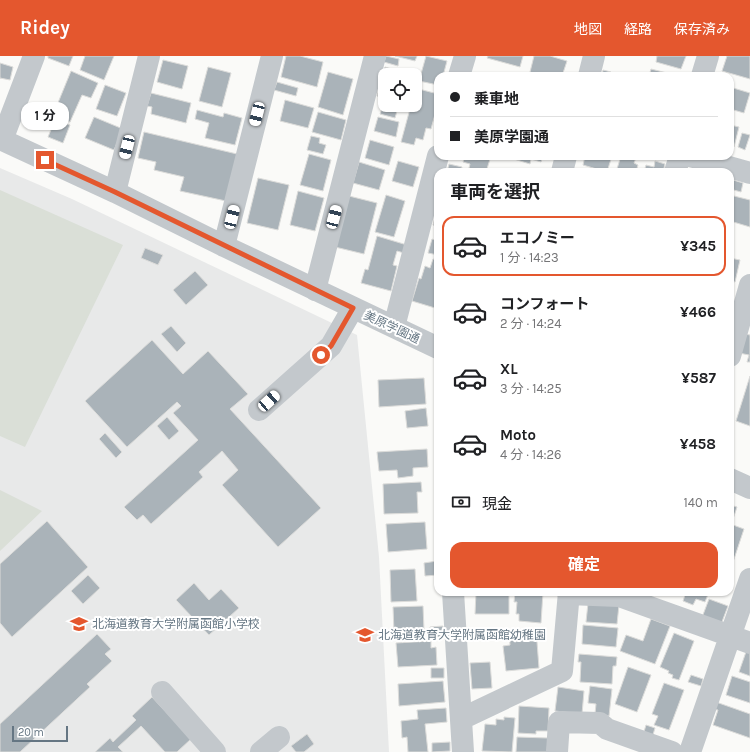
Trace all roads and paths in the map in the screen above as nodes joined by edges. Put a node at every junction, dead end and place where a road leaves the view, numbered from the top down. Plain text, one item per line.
1 (34, 56) edge
2 (149, 56) edge
3 (272, 56) edge
4 (375, 56) edge
5 (465, 56) edge
6 (594, 56) edge
7 (708, 56) edge
8 (461, 72) edge
9 (590, 72) edge
10 (703, 72) edge
11 (1, 140) edge
12 (704, 160) edge
13 (732, 168) edge
14 (734, 168) edge
15 (434, 172) edge
16 (750, 173) edge
17 (115, 192) junction
18 (224, 246) junction
19 (750, 285) edge
20 (315, 290) junction
21 (353, 308) junction
22 (394, 327) junction
23 (734, 342) edge
24 (434, 346) edge
25 (259, 410) dead end
26 (734, 481) edge
27 (750, 488) edge
28 (750, 579) edge
29 (453, 596) edge
30 (569, 596) edge
31 (619, 596) edge
32 (730, 635) junction
33 (750, 643) edge
34 (162, 692) dead end
35 (461, 718) junction
36 (279, 737) dead end
37 (215, 752) edge
38 (260, 752) edge
39 (463, 752) edge
40 (557, 752) edge
41 (672, 752) edge
42 (690, 752) edge

1 - 11 street
2 - 17 street
3 - 18 street
4 - 20 street
5 - 8 street
6 - 9 street
7 - 10 street
11 - 17 street, 美原学園通
12 - 13 street
14 - 16 street
15 - 22 street
17 - 18 street, 美原学園通
18 - 20 street, 美原学園通
19 - 23 street
20 - 21 street, 美原学園通
21 - 22 street, 美原学園通
21 - 25 street
22 - 24 street, 美原学園通
26 - 27 street
28 - 32 street
29 - 35 street
30 - 35 street
31 - 32 street
32 - 33 street
32 - 42 street
34 - 37 street
35 - 39 street
36 - 38 street
40 - 41 street

